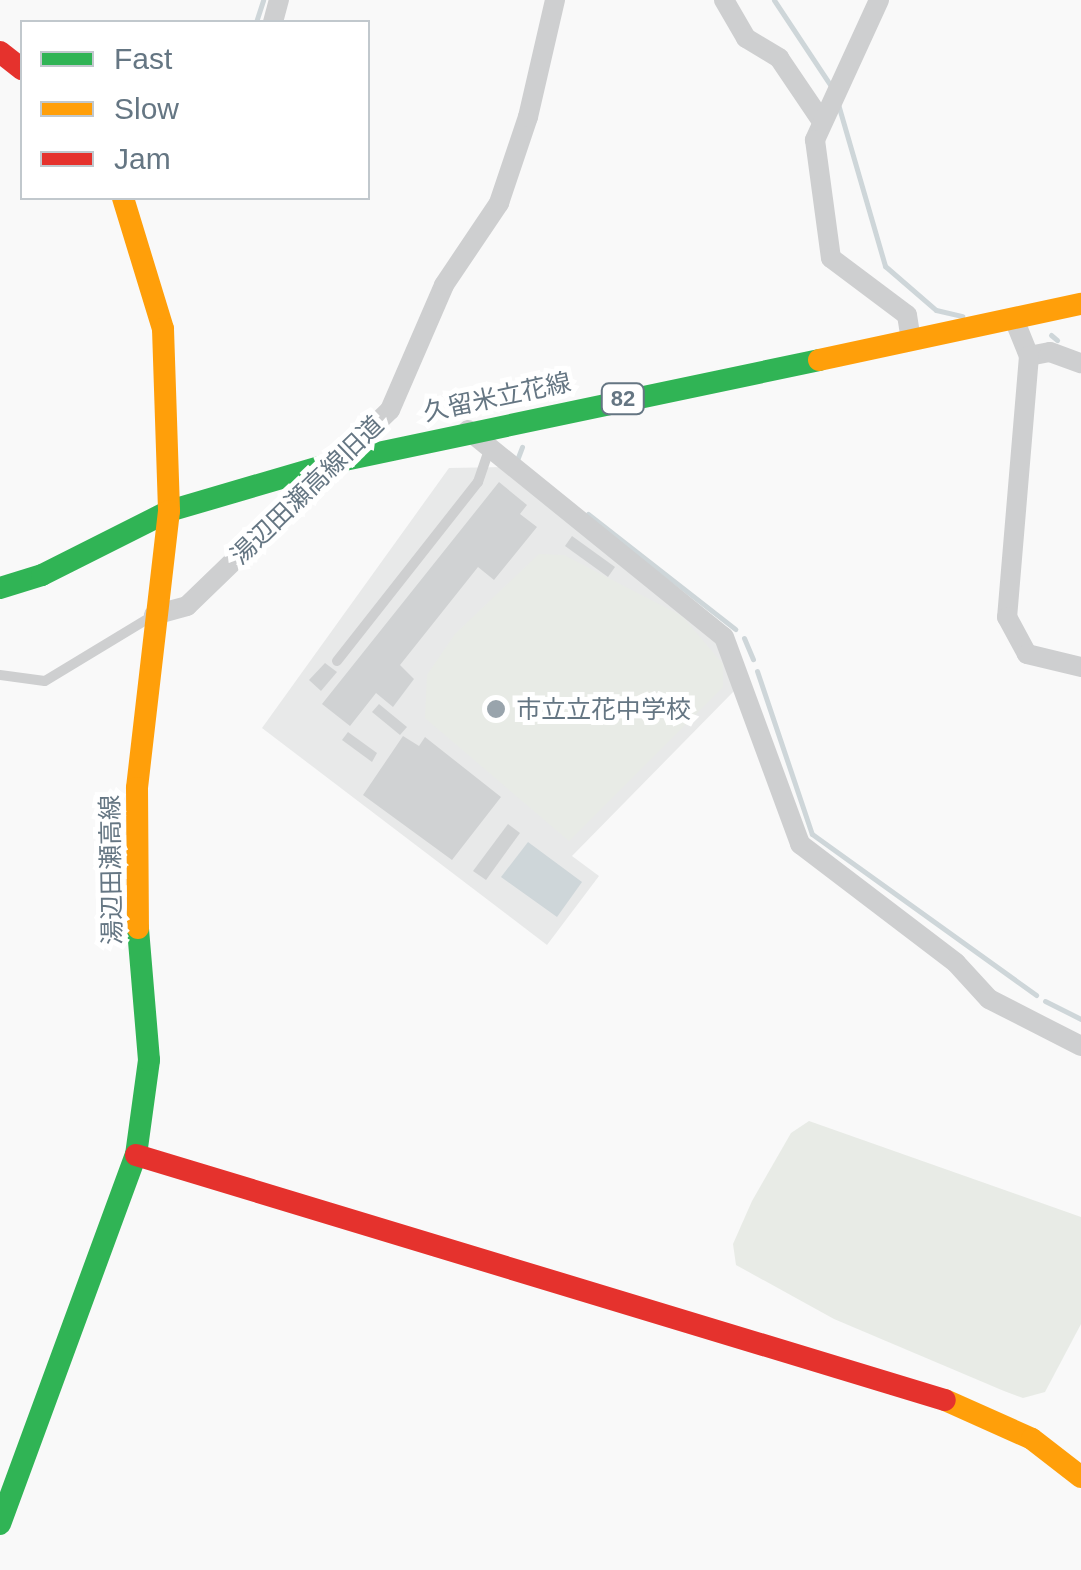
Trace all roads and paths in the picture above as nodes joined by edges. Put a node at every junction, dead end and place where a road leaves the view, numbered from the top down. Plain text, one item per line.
1 (555, 0) edge
2 (724, 0) edge
3 (878, 0) edge
4 (0, 52) edge
5 (20, 67) edge
6 (821, 120) junction
7 (125, 200) edge
8 (1081, 304) edge
9 (1014, 319) junction
10 (911, 341) junction
11 (1029, 356) junction
12 (1081, 362) edge
13 (468, 430) junction
14 (488, 453) junction
15 (340, 462) junction
16 (169, 511) junction
17 (0, 588) edge
18 (154, 615) junction
19 (337, 660) dead end
20 (1081, 667) edge
21 (0, 675) edge
22 (1081, 1046) edge
23 (136, 1155) junction
24 (1081, 1477) edge
25 (0, 1524) edge

1 - 15 street, 湯辺田瀬高線旧道
2 - 6 street
3 - 6 street
4 - 5 main road
6 - 10 street
7 - 16 main road, 湯辺田瀬高線
8 - 9 main road, 久留米立花線 / 82
9 - 10 main road, 久留米立花線 / 82
9 - 11 street
10 - 13 main road, 久留米立花線 / 82
11 - 12 street
11 - 20 street
13 - 14 street
13 - 15 main road, 久留米立花線 / 82
14 - 19 lane
14 - 22 street
15 - 16 main road, 久留米立花線 / 82
15 - 18 street, 湯辺田瀬高線旧道
16 - 17 main road, 久留米立花線 / 82
16 - 18 main road, 湯辺田瀬高線
18 - 21 lane
18 - 23 main road, 湯辺田瀬高線
23 - 24 main road
23 - 25 main road, 湯辺田瀬高線

